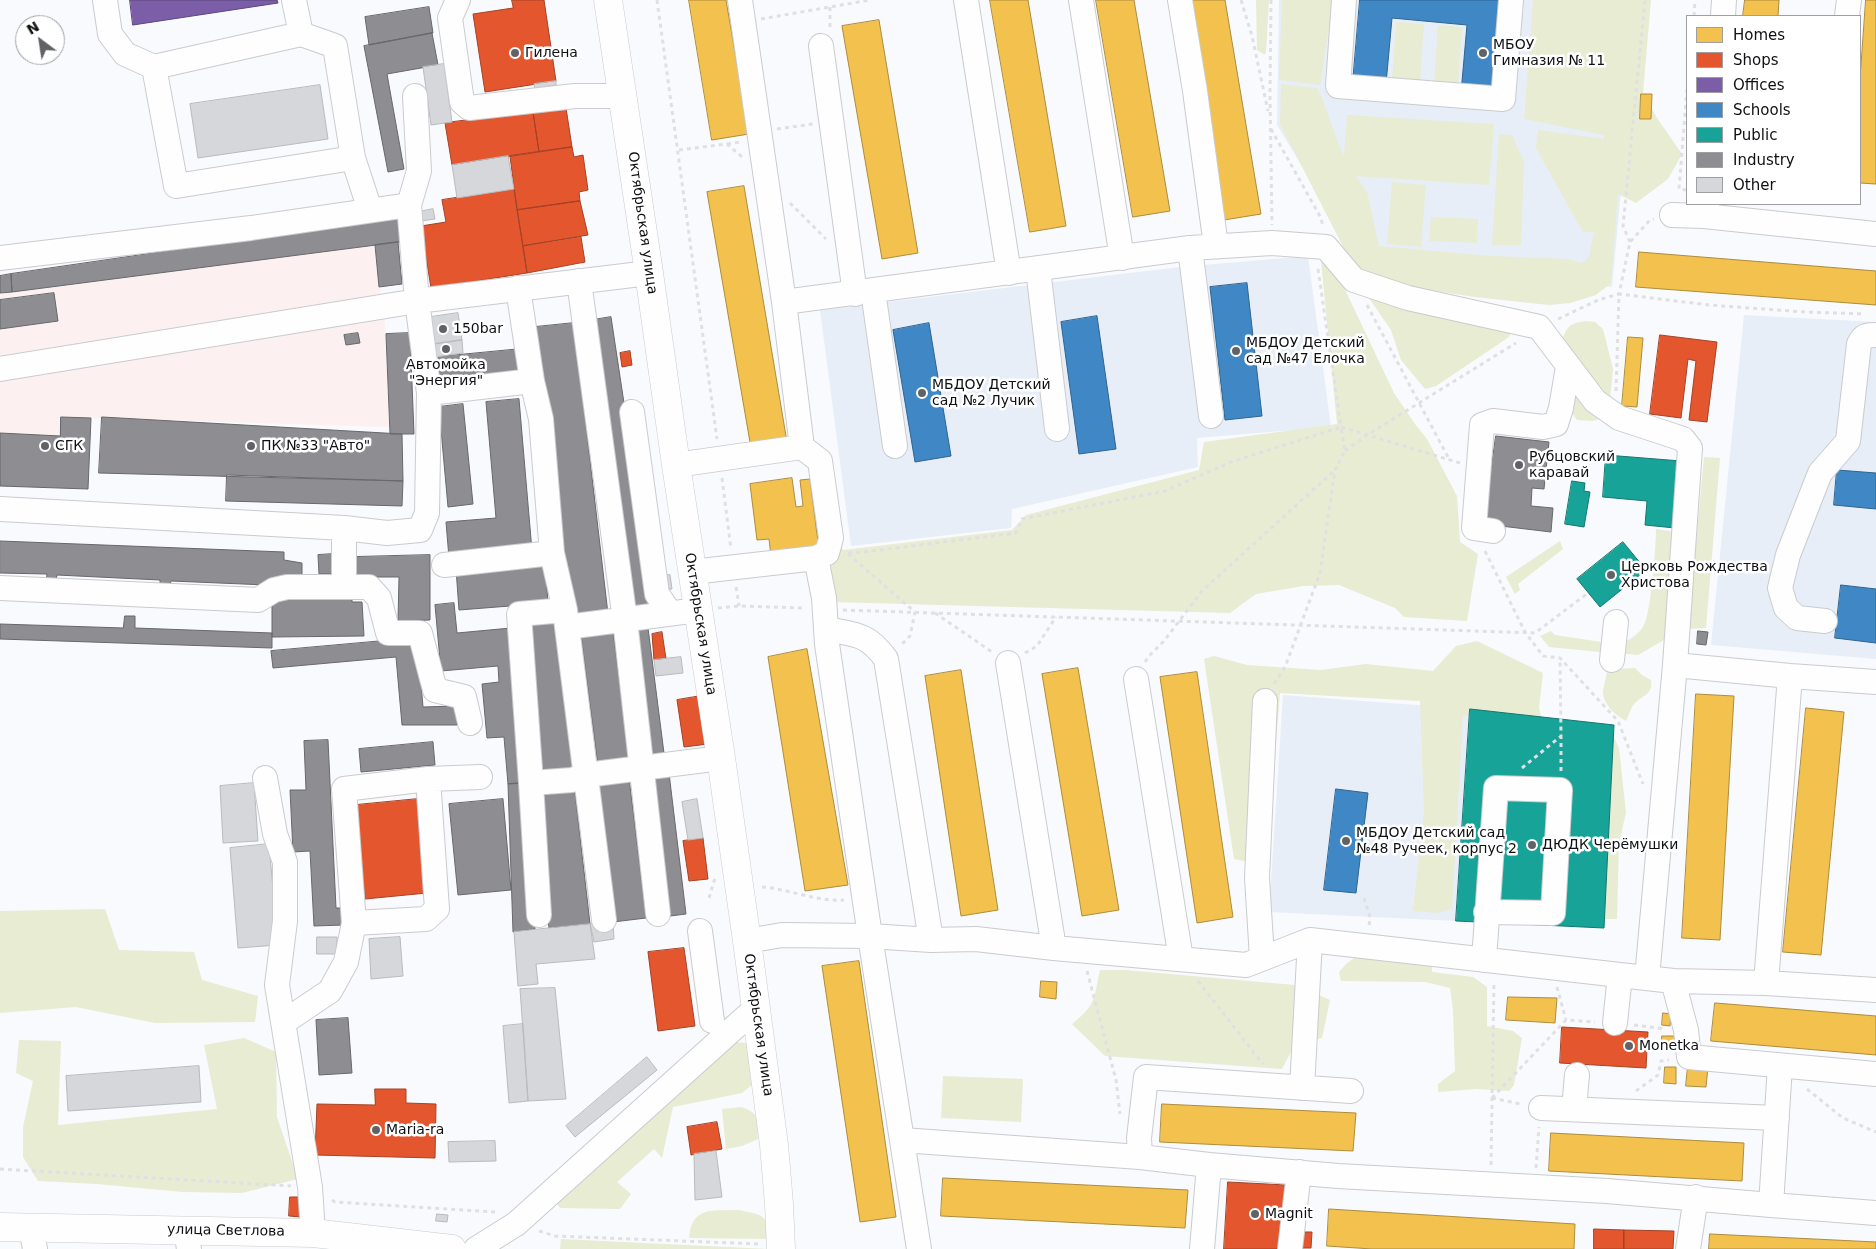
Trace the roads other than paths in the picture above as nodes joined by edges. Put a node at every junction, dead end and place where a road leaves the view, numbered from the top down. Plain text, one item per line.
1 (105, 0) edge
2 (294, 0) edge
3 (458, 0) edge
4 (608, 0) edge
5 (966, 0) edge
6 (1081, 0) edge
7 (1180, 0) edge
8 (1344, 0) edge
9 (1511, 0) edge
10 (1724, 0) edge
11 (1848, 0) edge
12 (742, 11) edge
13 (1723, 15) edge
14 (1847, 15) edge
15 (301, 34) junction
16 (821, 46) dead end
17 (154, 67) junction
18 (415, 96) dead end
19 (623, 96) junction
20 (354, 158) junction
21 (409, 205) junction
22 (370, 210) junction
23 (1706, 210) edge
24 (1672, 215) dead end
25 (1876, 234) edge
26 (1216, 246) junction
27 (1190, 248) junction
28 (0, 258) edge
29 (1122, 258) junction
30 (1038, 269) junction
31 (1009, 272) junction
32 (649, 273) junction
33 (579, 281) junction
34 (518, 288) junction
35 (864, 292) junction
36 (417, 300) junction
37 (784, 302) junction
38 (1876, 335) edge
39 (1568, 366) junction
40 (0, 369) edge
41 (532, 381) junction
42 (429, 393) junction
43 (632, 412) dead end
44 (1211, 416) dead end
45 (1057, 429) dead end
46 (895, 446) dead end
47 (802, 447) junction
48 (676, 465) junction
49 (0, 509) edge
50 (344, 528) junction
51 (1483, 529) road end
52 (552, 552) junction
53 (816, 558) junction
54 (444, 565) dead end
55 (692, 572) junction
56 (344, 587) junction
57 (0, 588) edge
58 (698, 610) junction
59 (670, 613) junction
60 (566, 619) junction
61 (826, 619) junction
62 (625, 620) junction
63 (1825, 621) dead end
64 (1616, 622) dead end
65 (1612, 660) dead end
66 (1008, 663) road end
67 (1674, 665) junction
68 (1790, 676) junction
69 (1136, 679) road end
70 (1876, 682) edge
71 (1265, 701) road end
72 (470, 723) dead end
73 (721, 758) junction
74 (640, 768) junction
75 (586, 775) junction
76 (480, 777) dead end
77 (265, 778) dead end
78 (428, 779) junction
79 (531, 783) junction
80 (1486, 912) junction
81 (658, 914) dead end
82 (539, 915) dead end
83 (604, 920) dead end
84 (354, 923) junction
85 (700, 932) dead end
86 (870, 936) junction
87 (932, 940) junction
88 (1310, 940) junction
89 (746, 941) junction
90 (1054, 948) junction
91 (1262, 958) junction
92 (1182, 959) junction
93 (1489, 960) junction
94 (1620, 975) junction
95 (1647, 978) junction
96 (1673, 980) junction
97 (1766, 983) junction
98 (1876, 990) edge
99 (755, 1009) junction
100 (712, 1021) dead end
101 (284, 1022) junction
102 (1615, 1023) road end
103 (1783, 1066) junction
104 (1876, 1074) edge
105 (1577, 1075) dead end
106 (1291, 1087) junction
107 (1351, 1092) dead end
108 (1541, 1108) road end
109 (1574, 1109) junction
110 (1777, 1118) junction
111 (902, 1140) junction
112 (1140, 1157) junction
113 (1209, 1165) junction
114 (1299, 1172) junction
115 (1696, 1198) junction
116 (1771, 1205) junction
117 (1876, 1213) edge
118 (0, 1227) edge
119 (313, 1233) junction
120 (33, 1238) edge
121 (187, 1240) edge
122 (376, 1244) edge
123 (781, 1246) edge
124 (452, 1249) edge
125 (476, 1249) edge
126 (919, 1249) edge
127 (1202, 1249) edge
128 (1290, 1249) edge
129 (1688, 1249) edge

1 - 17 street
2 - 15 street
3 - 19 street
4 - 19 main road, Октябрьская улица
5 - 31 street
6 - 29 street
7 - 26 street
8 - 9 street
10 - 13 street
11 - 14 street
12 - 37 street
15 - 17 street
15 - 20 street
16 - 35 street
17 - 20 street
18 - 21 street
19 - 32 main road, Октябрьская улица
20 - 22 street
21 - 22 street
21 - 36 street
22 - 28 street
23 - 24 street
23 - 25 street
26 - 27 street
26 - 39 street
27 - 29 street
27 - 44 street
29 - 30 street
30 - 31 street
30 - 45 street
31 - 35 street
32 - 33 street
32 - 48 main road, Октябрьская улица
33 - 34 street
33 - 62 street
34 - 36 street
34 - 41 street
35 - 37 street
35 - 46 street
36 - 40 street
36 - 42 street
37 - 47 street
38 - 63 street
39 - 51 street
39 - 67 street
41 - 42 street
41 - 52 street
42 - 50 street
43 - 59 street
47 - 48 street
47 - 53 street
48 - 55 main road, Октябрьская улица
49 - 50 street
50 - 56 street
52 - 54 street
52 - 60 street
53 - 55 street
53 - 61 street
55 - 58 main road, Октябрьская улица
56 - 57 street
56 - 72 street
58 - 59 street
58 - 73 main road, Октябрьская улица
59 - 62 street
60 - 62 street
60 - 75 street
60 - 79 street
61 - 86 street
61 - 87 street
62 - 74 street
64 - 65 street
66 - 90 street
67 - 68 street
67 - 95 street
68 - 70 street
68 - 97 street
69 - 92 street
71 - 91 street
73 - 74 street
73 - 89 main road, Октябрьская улица
74 - 75 street
74 - 81 street
75 - 79 street
75 - 83 street
76 - 78 street
77 - 101 street
78 - 84 street
78 - 84 street
79 - 82 street
80 - 80 street
80 - 93 street
84 - 101 street
85 - 100 street
86 - 87 street
86 - 89 street
86 - 111 street
87 - 90 street
88 - 91 street
88 - 93 street
88 - 106 street
89 - 99 main road, Октябрьская улица
90 - 92 street
91 - 92 street
93 - 94 street
94 - 95 street
94 - 102 street
95 - 96 street
96 - 97 street
96 - 103 street
97 - 98 street
99 - 123 main road, Октябрьская улица
99 - 125 street
101 - 119 street
103 - 104 street
103 - 110 street
105 - 109 street
106 - 107 street
106 - 112 street
108 - 109 street
109 - 110 street
110 - 116 street
111 - 112 street
111 - 126 street
112 - 113 street
113 - 114 street
113 - 127 street
114 - 115 street
114 - 128 street
115 - 116 street
115 - 129 street
116 - 117 street
118 - 120 main road, улица Светлова
119 - 121 main road, улица Светлова
119 - 122 main road, улица Светлова
120 - 121 main road, улица Светлова
122 - 124 main road, улица Светлова

